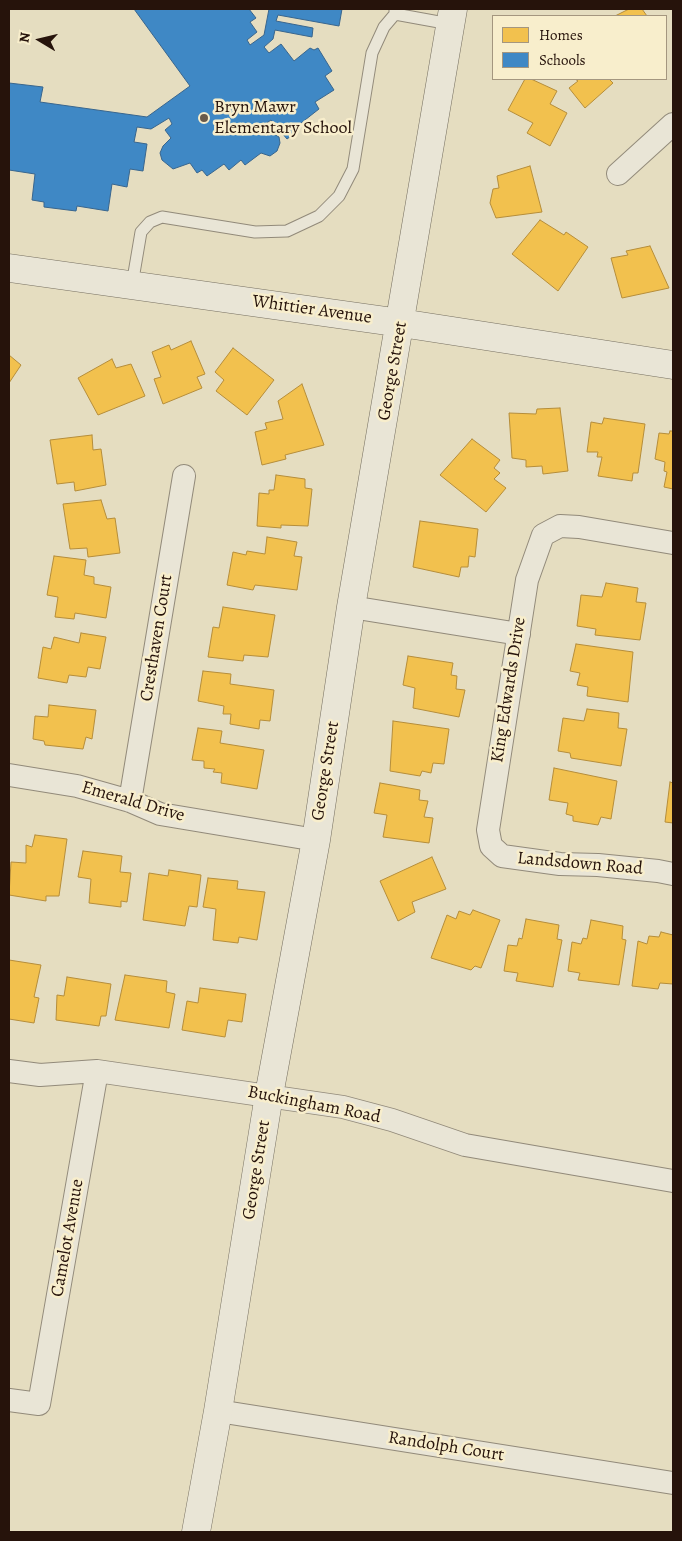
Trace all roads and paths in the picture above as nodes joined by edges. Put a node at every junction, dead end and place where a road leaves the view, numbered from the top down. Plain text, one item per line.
1 (395, 12) edge
2 (451, 16) edge
3 (673, 124) edge
4 (618, 174) dead end
5 (9, 268) edge
6 (132, 285) junction
7 (401, 323) junction
8 (673, 365) edge
9 (184, 476) dead end
10 (673, 543) edge
11 (351, 607) junction
12 (519, 634) junction
13 (9, 775) edge
14 (130, 801) junction
15 (316, 840) junction
16 (491, 846) joint
17 (673, 874) edge
18 (9, 1071) edge
19 (97, 1071) junction
20 (269, 1095) junction
21 (673, 1181) edge
22 (9, 1400) edge
23 (218, 1411) junction
24 (673, 1484) edge
25 (196, 1532) edge

1 - 2 lane
1 - 6 lane
2 - 7 street, George Street
3 - 4 street
5 - 6 street, Whittier Avenue
6 - 7 street, Whittier Avenue
7 - 8 street, Whittier Avenue
7 - 11 street, George Street
9 - 14 street, Cresthaven Court
10 - 12 street, King Edwards Drive
11 - 12 street
11 - 15 street, George Street
12 - 16 street, King Edwards Drive
13 - 14 street, Emerald Drive
14 - 15 street, Emerald Drive
15 - 20 street, George Street
16 - 17 street, Landsdown Road
18 - 19 street, Buckingham Road
19 - 20 street, Buckingham Road
19 - 22 street, Camelot Avenue
20 - 21 street, Buckingham Road
20 - 23 street, George Street
23 - 24 street, Randolph Court
23 - 25 street, George Street

